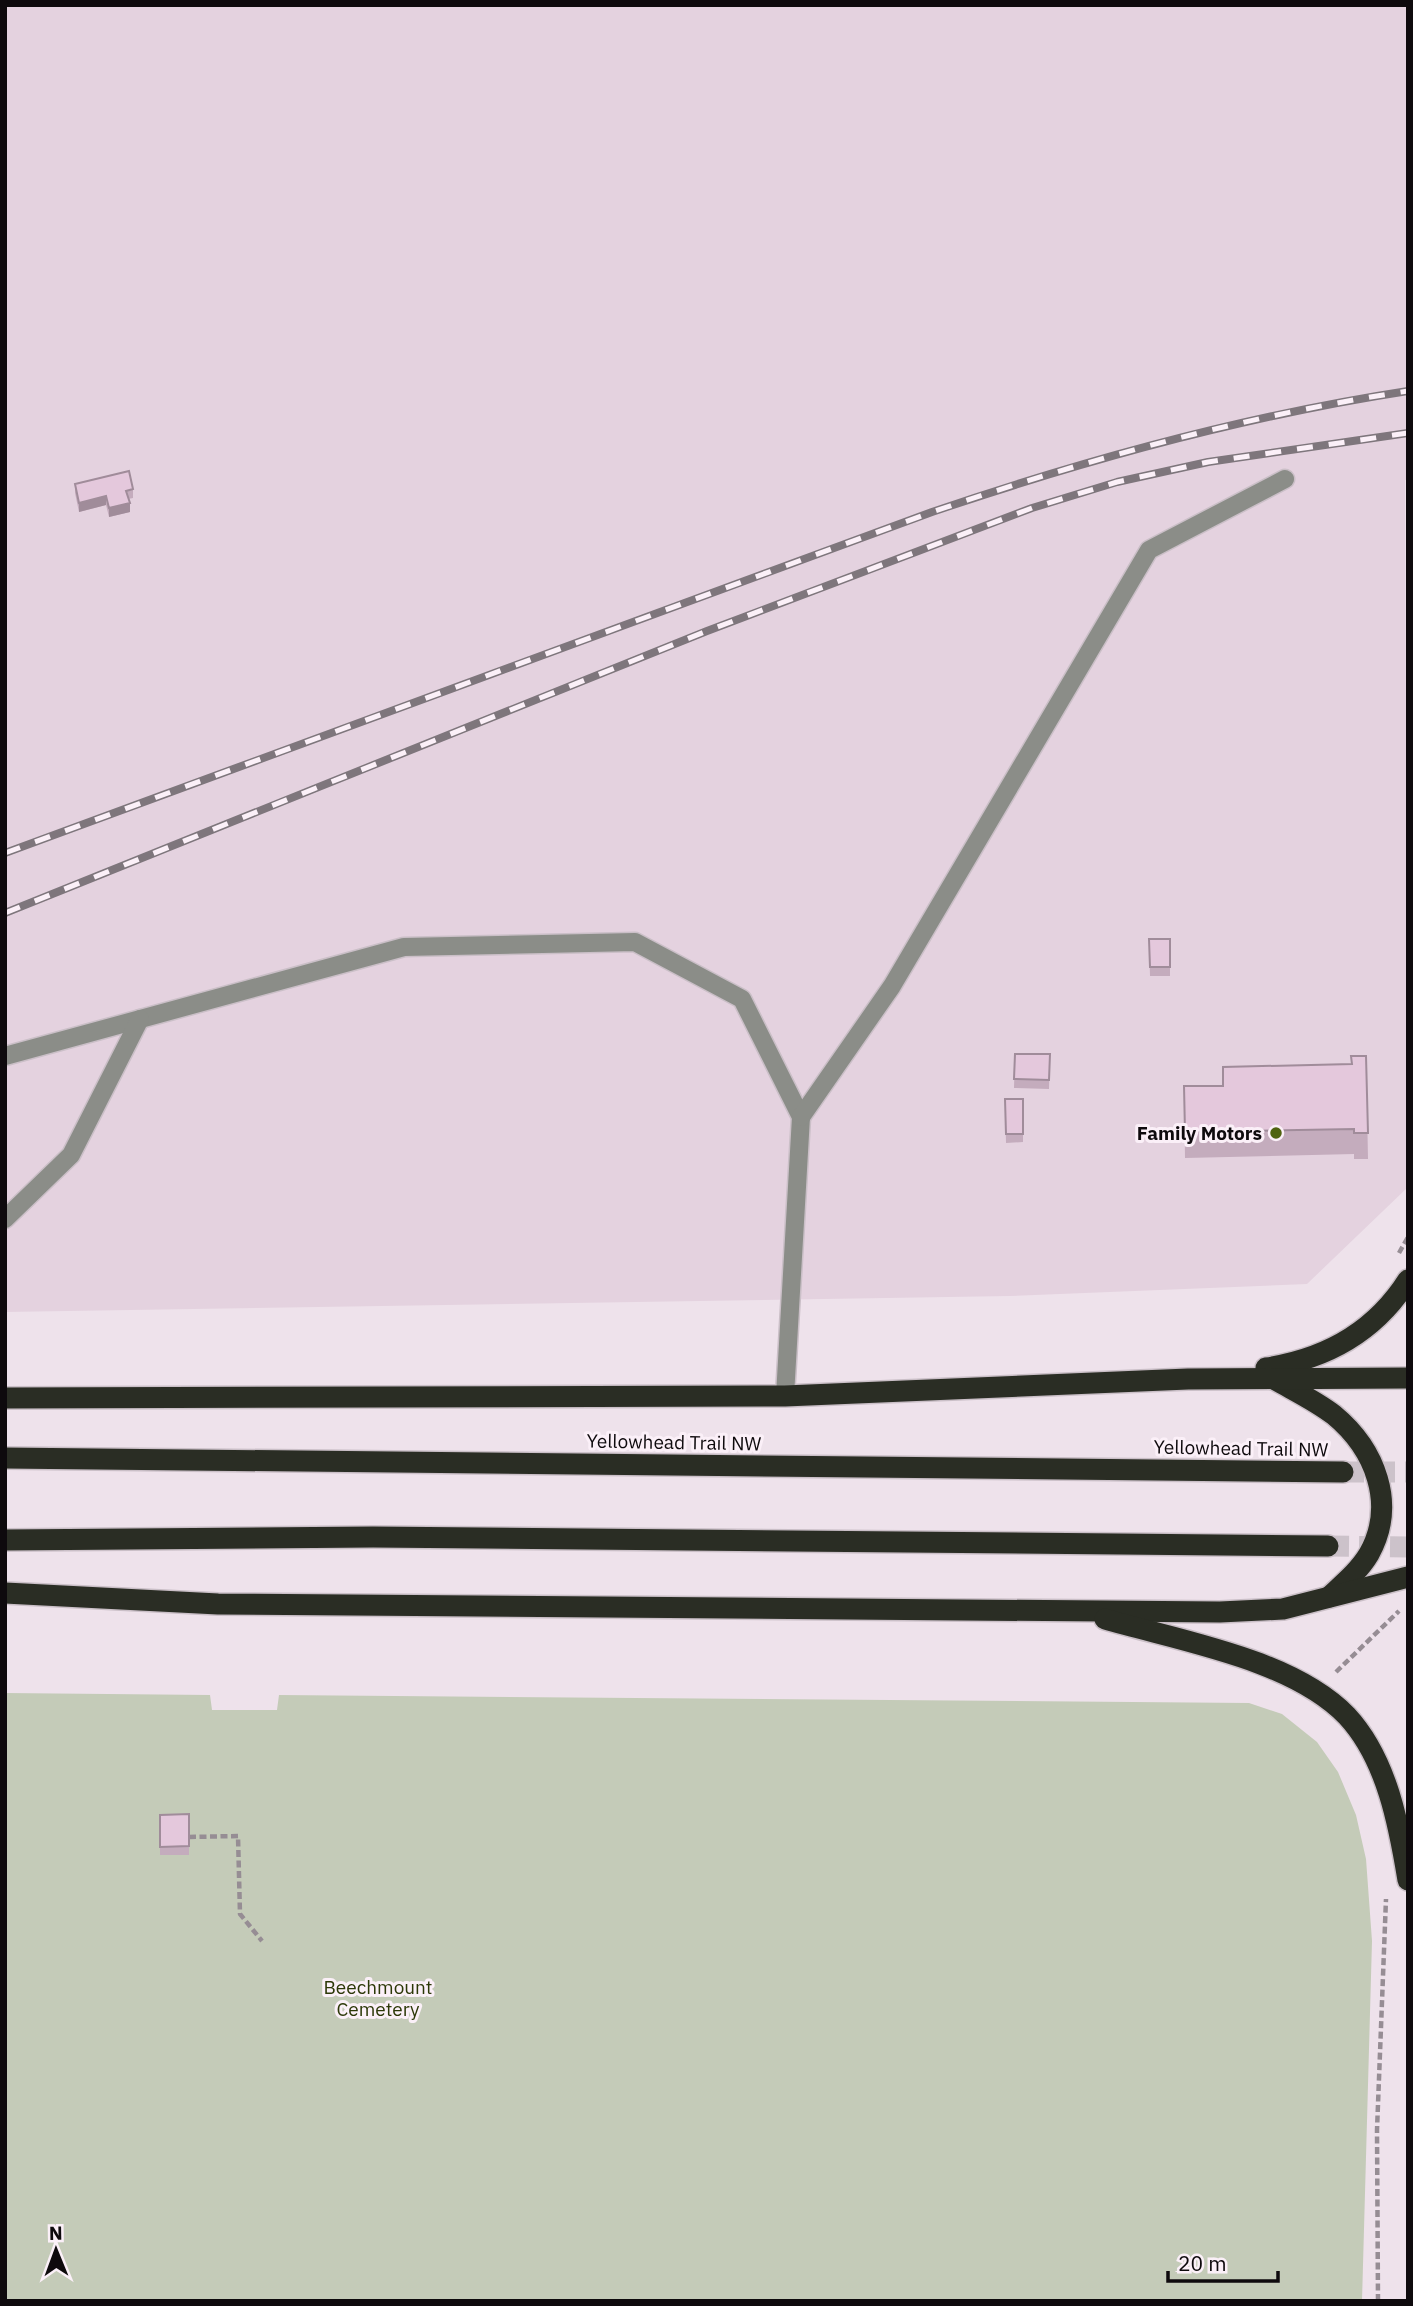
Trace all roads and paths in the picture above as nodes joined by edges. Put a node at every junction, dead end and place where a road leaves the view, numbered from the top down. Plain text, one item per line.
1 (1285, 479) dead end
2 (140, 1019) junction
3 (5, 1056) edge
4 (801, 1117) junction
5 (5, 1219) edge
6 (1408, 1280) edge
7 (1272, 1378) junction
8 (1408, 1378) edge
9 (1188, 1379) junction
10 (785, 1396) junction
11 (5, 1398) edge
12 (5, 1458) edge
13 (1343, 1472) tunnel mouth
14 (5, 1539) edge
15 (1328, 1546) tunnel mouth
16 (1408, 1577) edge
17 (5, 1593) edge
18 (1327, 1598) junction
19 (1399, 1611) dead end
20 (1083, 1613) junction
21 (1330, 1678) dead end
22 (189, 1836) edge
23 (1408, 1880) edge
24 (1386, 1891) dead end
25 (262, 1941) dead end
26 (1378, 2301) edge

1 - 4 lane
2 - 3 lane
2 - 4 lane
2 - 5 lane
4 - 10 lane
6 - 9 highway
7 - 8 highway
7 - 9 highway
7 - 18 highway
9 - 10 highway
10 - 11 highway
12 - 13 highway, Yellowhead Trail NW
14 - 15 highway
16 - 18 highway
17 - 20 highway
18 - 20 highway
19 - 21 path
20 - 23 highway
22 - 25 path
24 - 26 path

